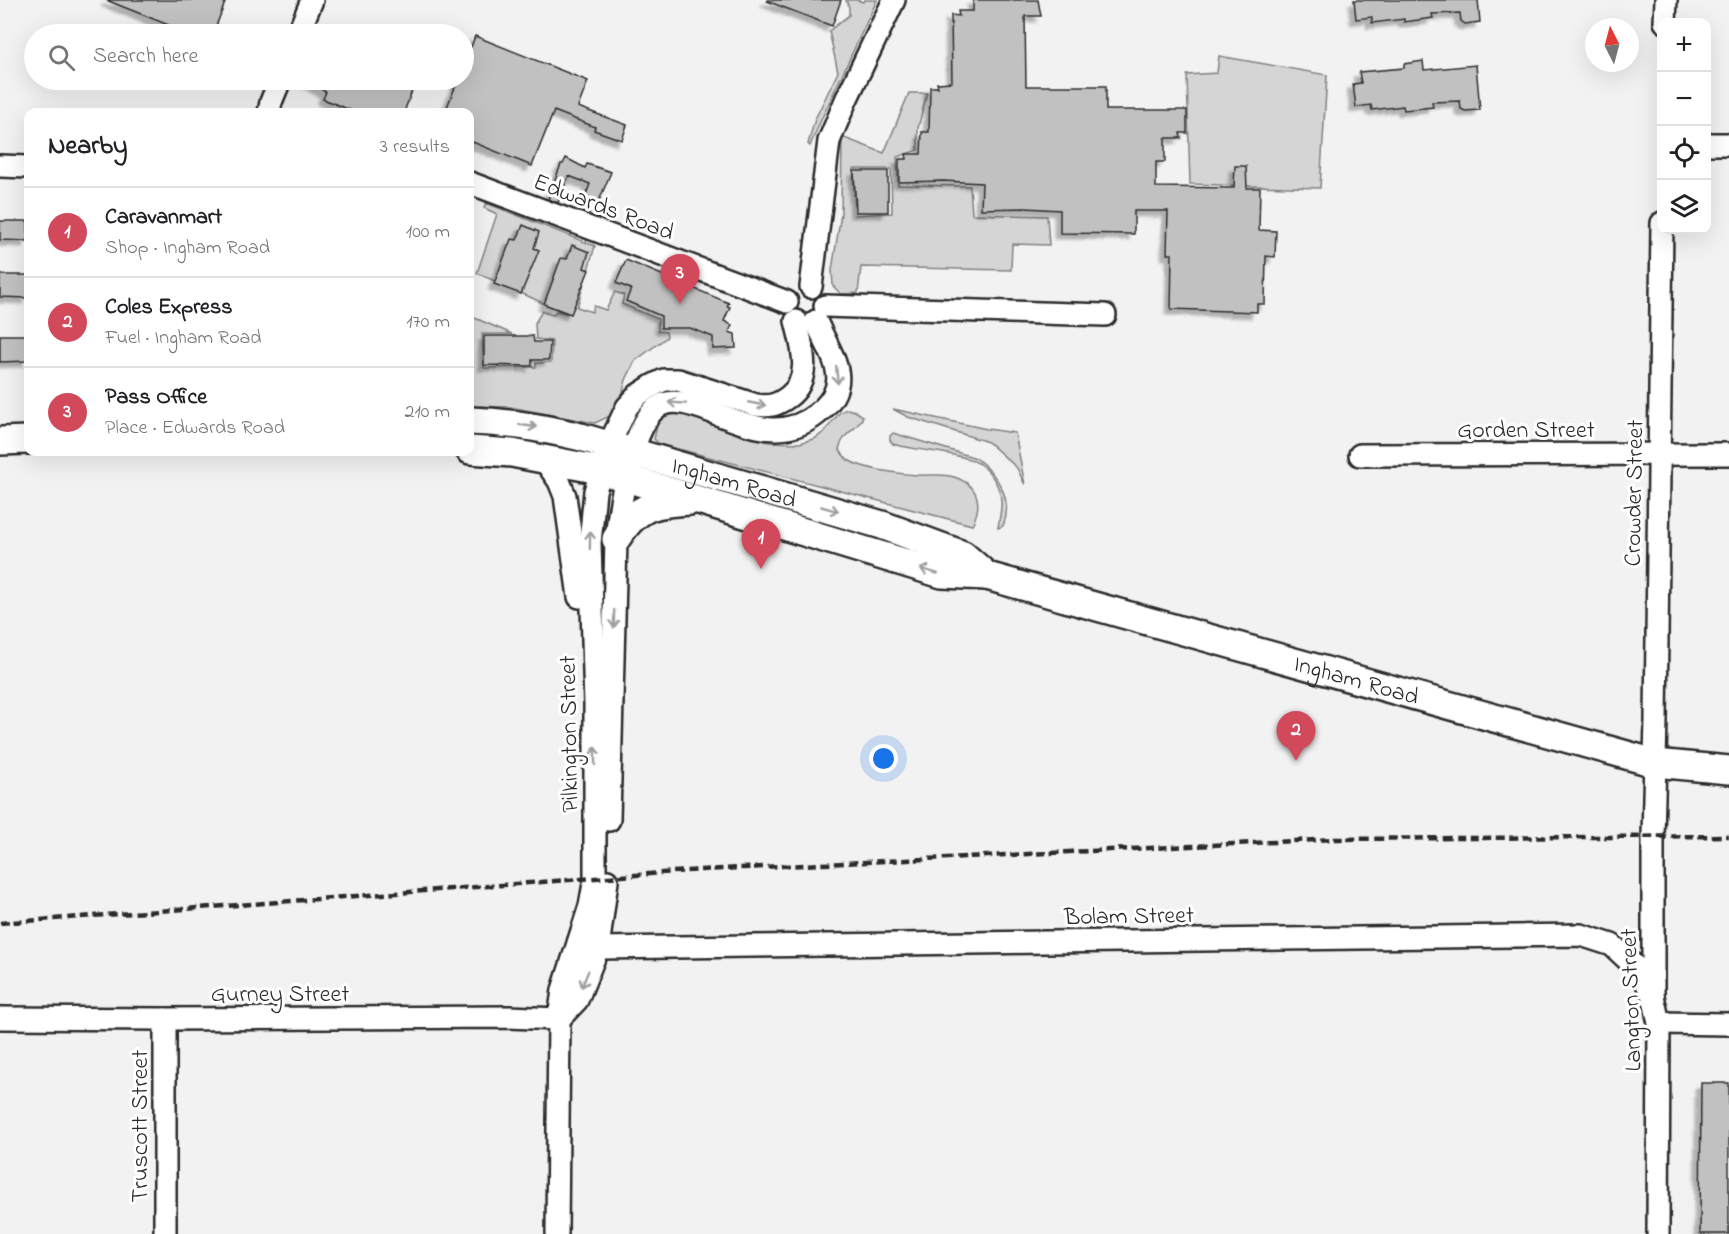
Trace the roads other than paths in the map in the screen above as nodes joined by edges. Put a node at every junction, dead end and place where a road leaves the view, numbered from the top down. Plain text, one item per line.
1 (312, 0) edge
2 (894, 0) edge
3 (1666, 0) edge
4 (1665, 18) edge
5 (302, 24) edge
6 (276, 90) edge
7 (270, 107) edge
8 (1711, 144) edge
9 (1729, 144) edge
10 (0, 166) edge
11 (24, 167) edge
12 (474, 185) edge
13 (1662, 234) edge
14 (806, 312) junction
15 (1105, 315) dead end
16 (474, 421) edge
17 (24, 440) edge
18 (0, 441) edge
19 (474, 450) edge
20 (1659, 453) junction
21 (1729, 454) edge
22 (1360, 455) dead end
23 (543, 458) junction
24 (617, 461) junction
25 (703, 501) junction
26 (616, 539) junction
27 (987, 576) junction
28 (595, 705) junction
29 (1655, 763) junction
30 (1729, 770) edge
31 (589, 944) junction
32 (1653, 996) junction
33 (0, 1018) edge
34 (165, 1019) junction
35 (560, 1019) junction
36 (1659, 1023) junction
37 (1729, 1024) edge
38 (165, 1234) edge
39 (557, 1234) edge
40 (1658, 1234) edge

1 - 5 street
2 - 14 street
3 - 4 street
6 - 7 street
8 - 9 street
10 - 11 street
12 - 14 street, Edwards Road
13 - 20 street, Crowder Street
14 - 15 street, Edwards Road
24 -> 14 street
14 -> 24 street
16 -> 24 main road, Ingham Road
17 - 18 main road
19 - 23 main road, Ingham Road
20 - 21 street, Gorden Street
20 - 22 street, Gorden Street
20 - 29 street, Crowder Street
23 - 24 main road, Ingham Road
23 - 28 street
24 - 25 main road, Ingham Road
24 - 26 street, Pilkington Street
24 -> 27 main road, Ingham Road
28 -> 24 street, Pilkington Street
25 - 26 main road
27 -> 25 main road, Ingham Road
26 -> 31 street, Pilkington Street
27 - 29 main road, Ingham Road
31 -> 28 street, Pilkington Street
29 - 30 main road, Ingham Road
29 - 32 street, Langton Street
31 - 32 street, Bolam Street
31 - 35 street, Pilkington Street
32 - 36 street, Langton Street
33 - 34 street, Gurney Street
34 - 35 street, Gurney Street
34 - 38 street, Truscott Street
35 - 39 street, Pilkington Street
36 - 37 street
36 - 40 street, Langton Street

